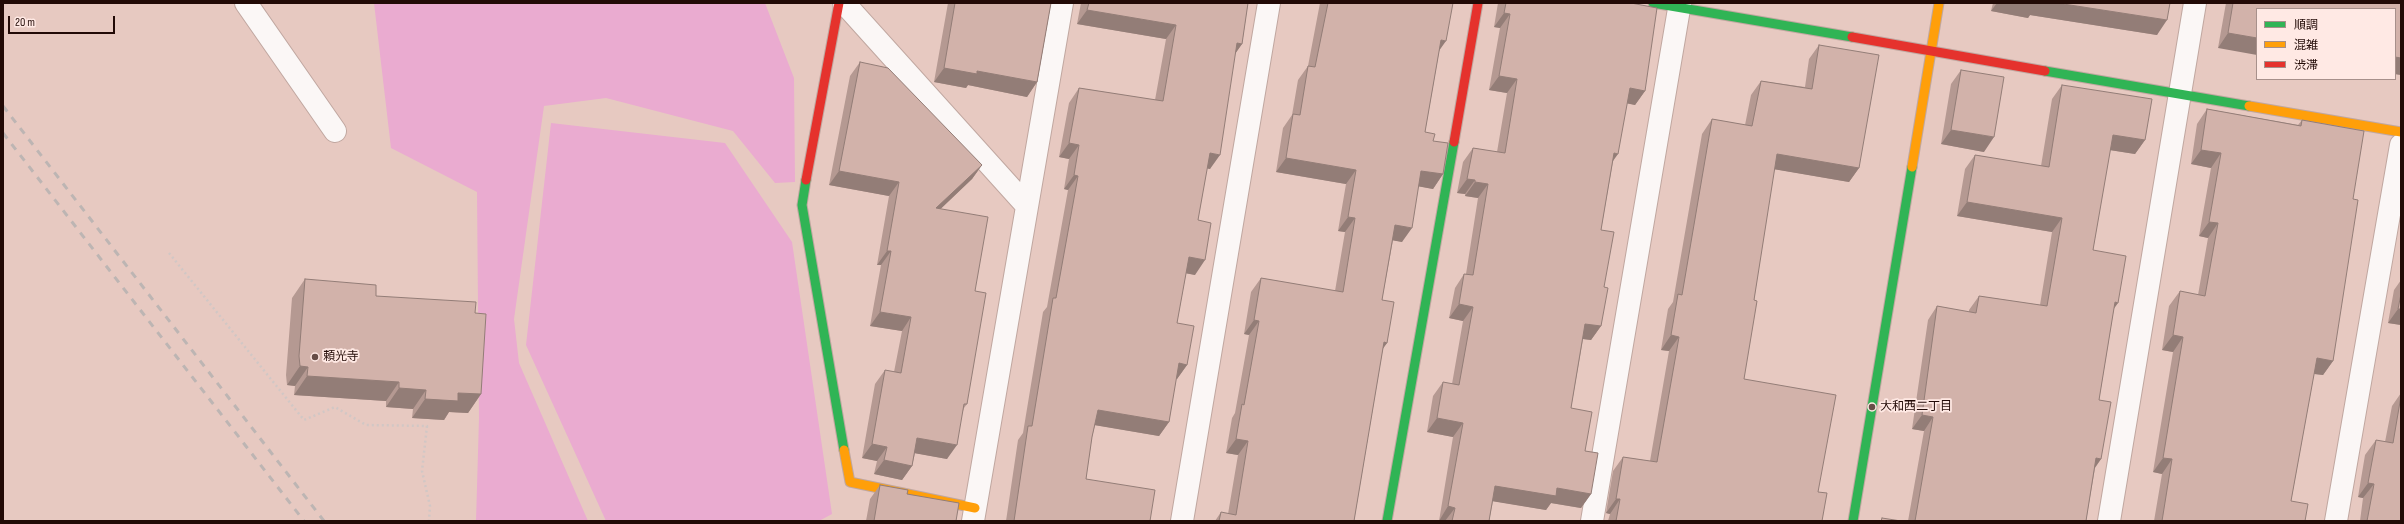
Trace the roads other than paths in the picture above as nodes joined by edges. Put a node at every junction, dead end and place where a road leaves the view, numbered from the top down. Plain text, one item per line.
1 (246, 3) edge
2 (839, 3) edge
3 (844, 3) edge
4 (1062, 3) edge
5 (1269, 3) edge
6 (1478, 3) edge
7 (1654, 3) edge
8 (1939, 3) edge
9 (2195, 3) edge
10 (1679, 5) edge
11 (1931, 51) junction
12 (2180, 94) junction
13 (335, 131) dead end
14 (2401, 132) edge
15 (2401, 145) edge
16 (1027, 206) junction
17 (974, 514) edge
18 (1182, 521) edge
19 (1387, 521) edge
20 (1592, 521) edge
21 (1853, 521) edge
22 (2109, 521) edge
23 (2336, 521) edge

1 - 13 street
2 - 17 street
3 - 16 street
4 - 16 street
5 - 18 street
6 - 19 street
7 - 10 street
8 - 11 street
9 - 12 street
10 - 11 street
10 - 20 street
11 - 12 street
11 - 21 street
12 - 14 street
12 - 22 street
15 - 23 street
16 - 17 street

